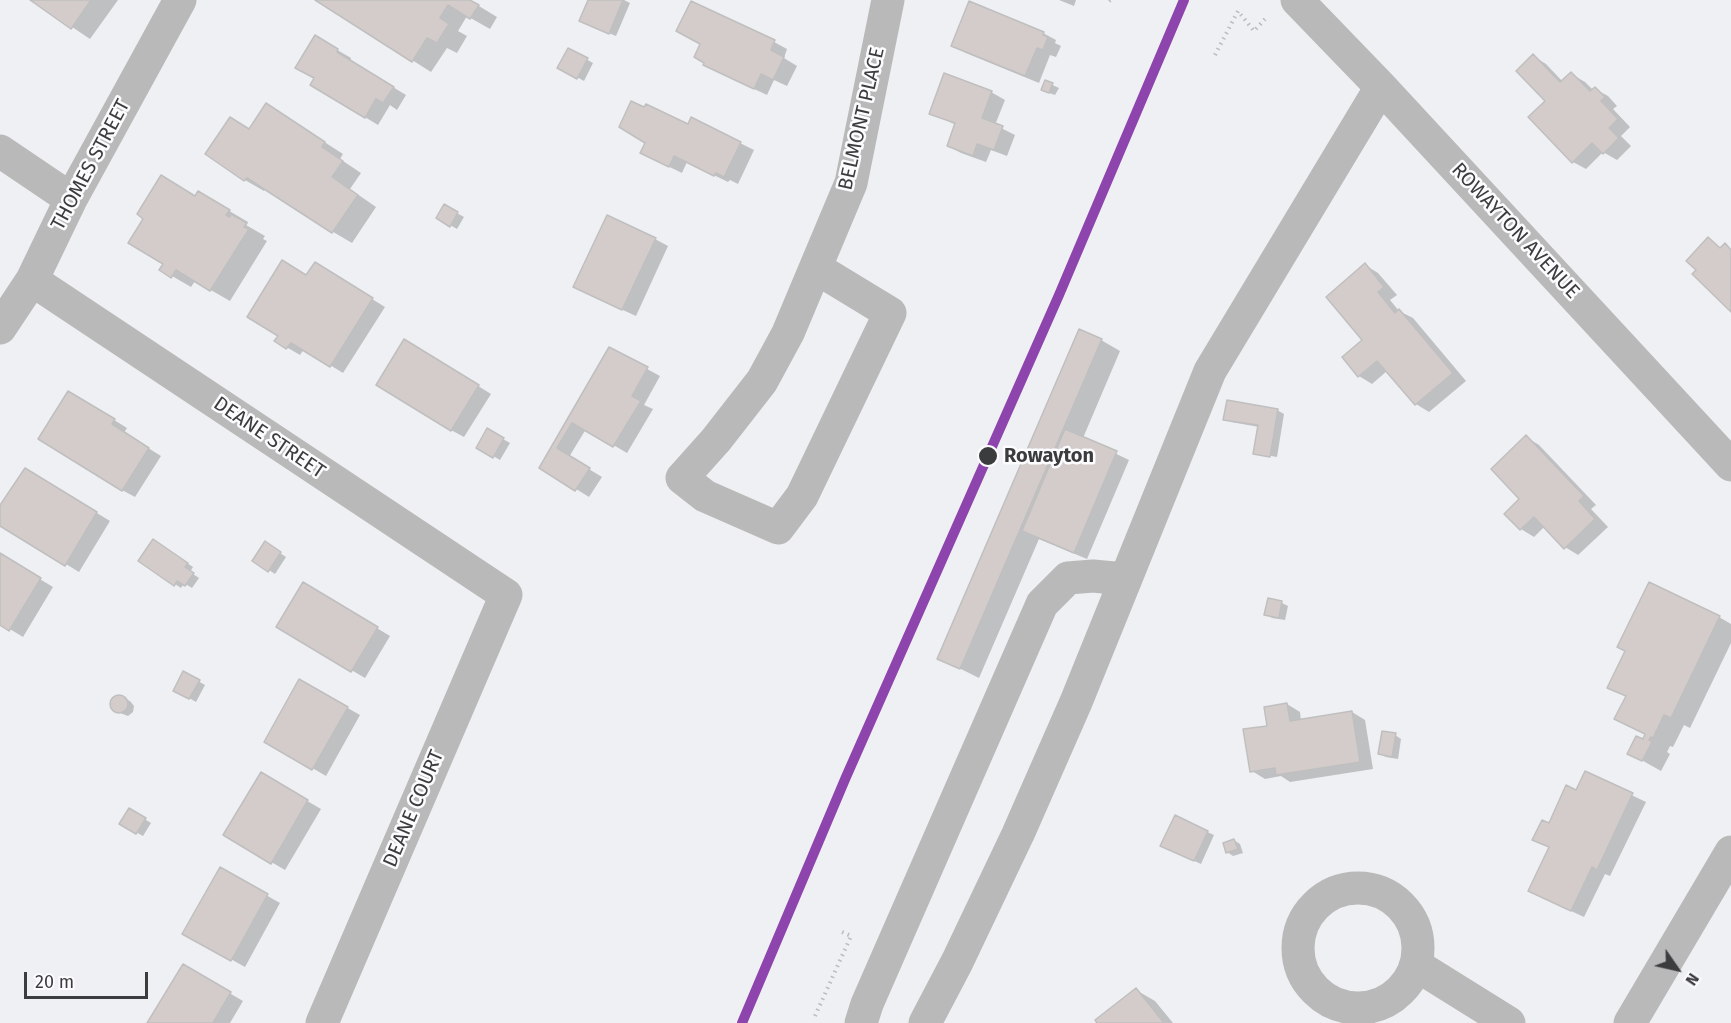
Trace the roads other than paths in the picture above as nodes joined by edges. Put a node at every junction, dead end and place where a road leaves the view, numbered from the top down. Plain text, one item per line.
1 (180, 0) edge
2 (888, 0) edge
3 (1297, 0) edge
4 (1381, 87) junction
5 (0, 151) edge
6 (71, 199) junction
7 (816, 268) junction
8 (32, 280) junction
9 (0, 328) edge
10 (1726, 449) edge
11 (1125, 579) junction
12 (506, 595) joint
13 (1731, 852) edge
14 (1416, 965) dead end
15 (322, 1023) edge
16 (861, 1023) edge
17 (925, 1023) edge
18 (1509, 1023) edge
19 (1630, 1023) edge

1 - 6 street, THOMES STREET
2 - 7 street, BELMONT PLACE
3 - 4 street, ROWAYTON AVENUE
4 - 10 street, ROWAYTON AVENUE
4 - 11 street
5 - 6 street
6 - 8 street, THOMES STREET
7 - 7 street, BELMONT PLACE
8 - 9 street, THOMES STREET
8 - 12 street, DEANE STREET
11 - 16 street
11 - 17 street
12 - 15 street, DEANE COURT
13 - 19 street
14 - 18 street

